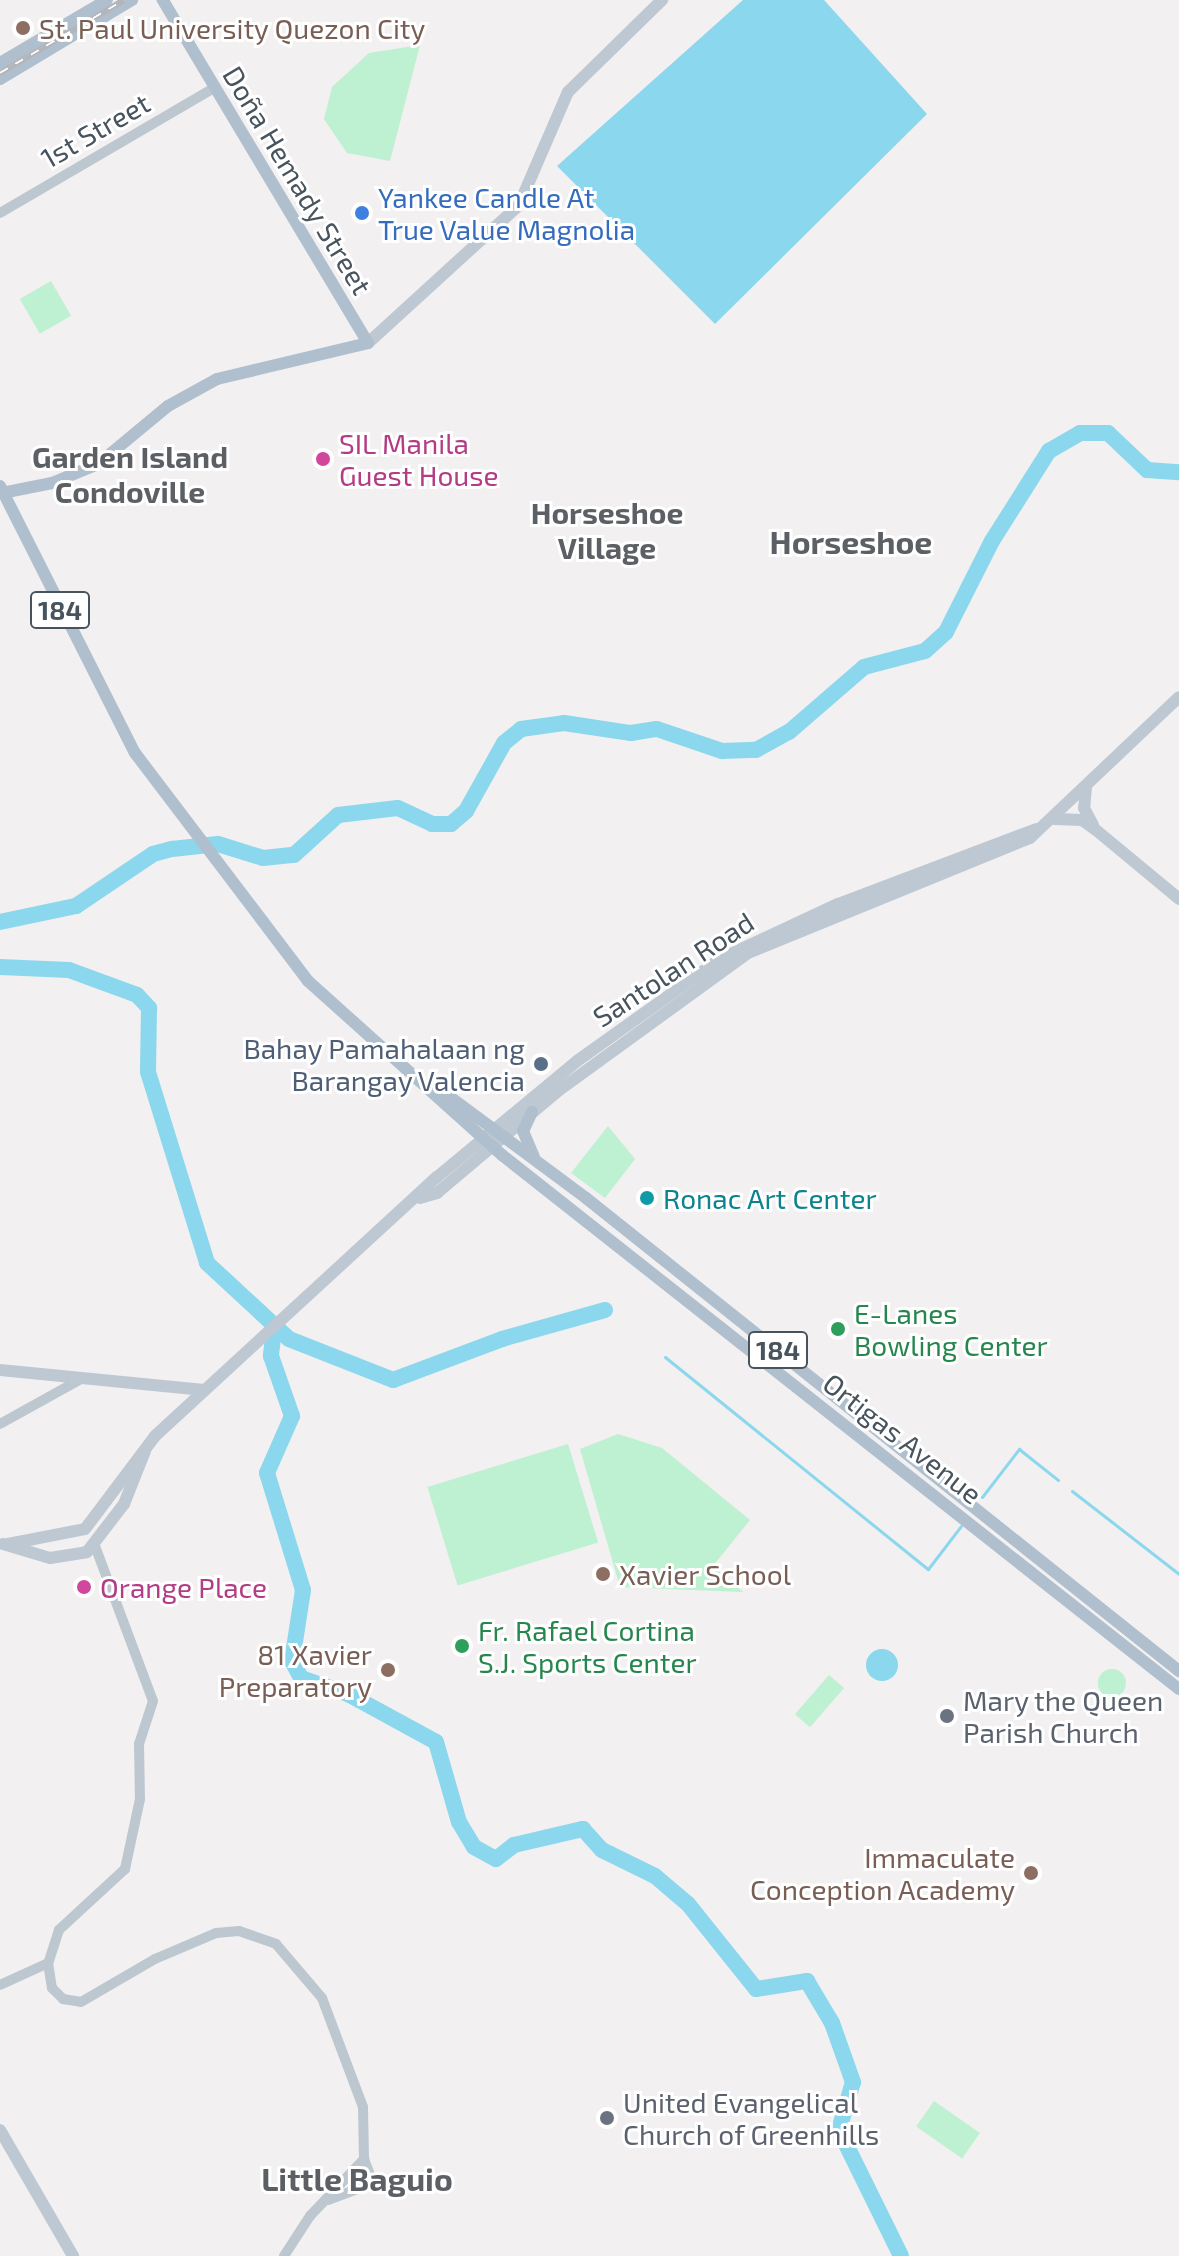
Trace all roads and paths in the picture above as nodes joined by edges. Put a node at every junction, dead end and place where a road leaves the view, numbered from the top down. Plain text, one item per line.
1 (107, 0) edge
2 (132, 0) edge
3 (163, 0) edge
4 (662, 0) edge
5 (0, 63) edge
6 (0, 79) edge
7 (214, 88) junction
8 (0, 213) edge
9 (368, 343) junction
10 (1, 491) edge
11 (1179, 697) edge
12 (1086, 787) junction
13 (1055, 819) junction
14 (1036, 829) junction
15 (1096, 830) junction
16 (1179, 899) edge
17 (532, 1112) junction
18 (493, 1138) junction
19 (536, 1160) junction
20 (0, 1370) edge
21 (83, 1378) junction
22 (204, 1390) junction
23 (0, 1424) edge
24 (145, 1451) junction
25 (4, 1544) edge
26 (95, 1546) junction
27 (1179, 1671) edge
28 (1179, 1689) edge
29 (48, 1963) junction
30 (0, 1985) edge
31 (0, 2130) edge
32 (364, 2159) junction
33 (328, 2200) junction
34 (73, 2256) edge
35 (284, 2256) edge

1 - 5 main road
2 - 6 main road
3 - 7 main road, Doña Hemady Street
4 - 9 main road
7 - 8 street, 1st Street
7 - 9 main road, Doña Hemady Street
9 - 10 main road
10 - 18 main road, 184
11 - 12 main road, Santolan Road
12 - 13 main road, Santolan Road
12 - 15 main road
13 - 14 main road, Santolan Road
13 - 15 main road
14 - 17 main road, Santolan Road
14 - 18 main road, Santolan Road
15 - 16 main road
17 - 18 main road, Santolan Road
17 - 19 main road
18 - 19 main road, Ortigas Avenue / 184
18 - 22 main road, Santolan Road
18 - 28 main road, Ortigas Avenue / 184
19 - 27 main road, Ortigas Avenue / 184
20 - 21 main road
21 - 22 main road
21 - 23 street
22 - 24 main road, Santolan Road
24 - 25 main road, Santolan Road
24 - 26 main road, Santolan Road
25 - 26 main road, Santolan Road
26 - 29 street
29 - 30 street
29 - 32 street
31 - 34 main road
32 - 33 street
32 - 33 street
33 - 35 street

